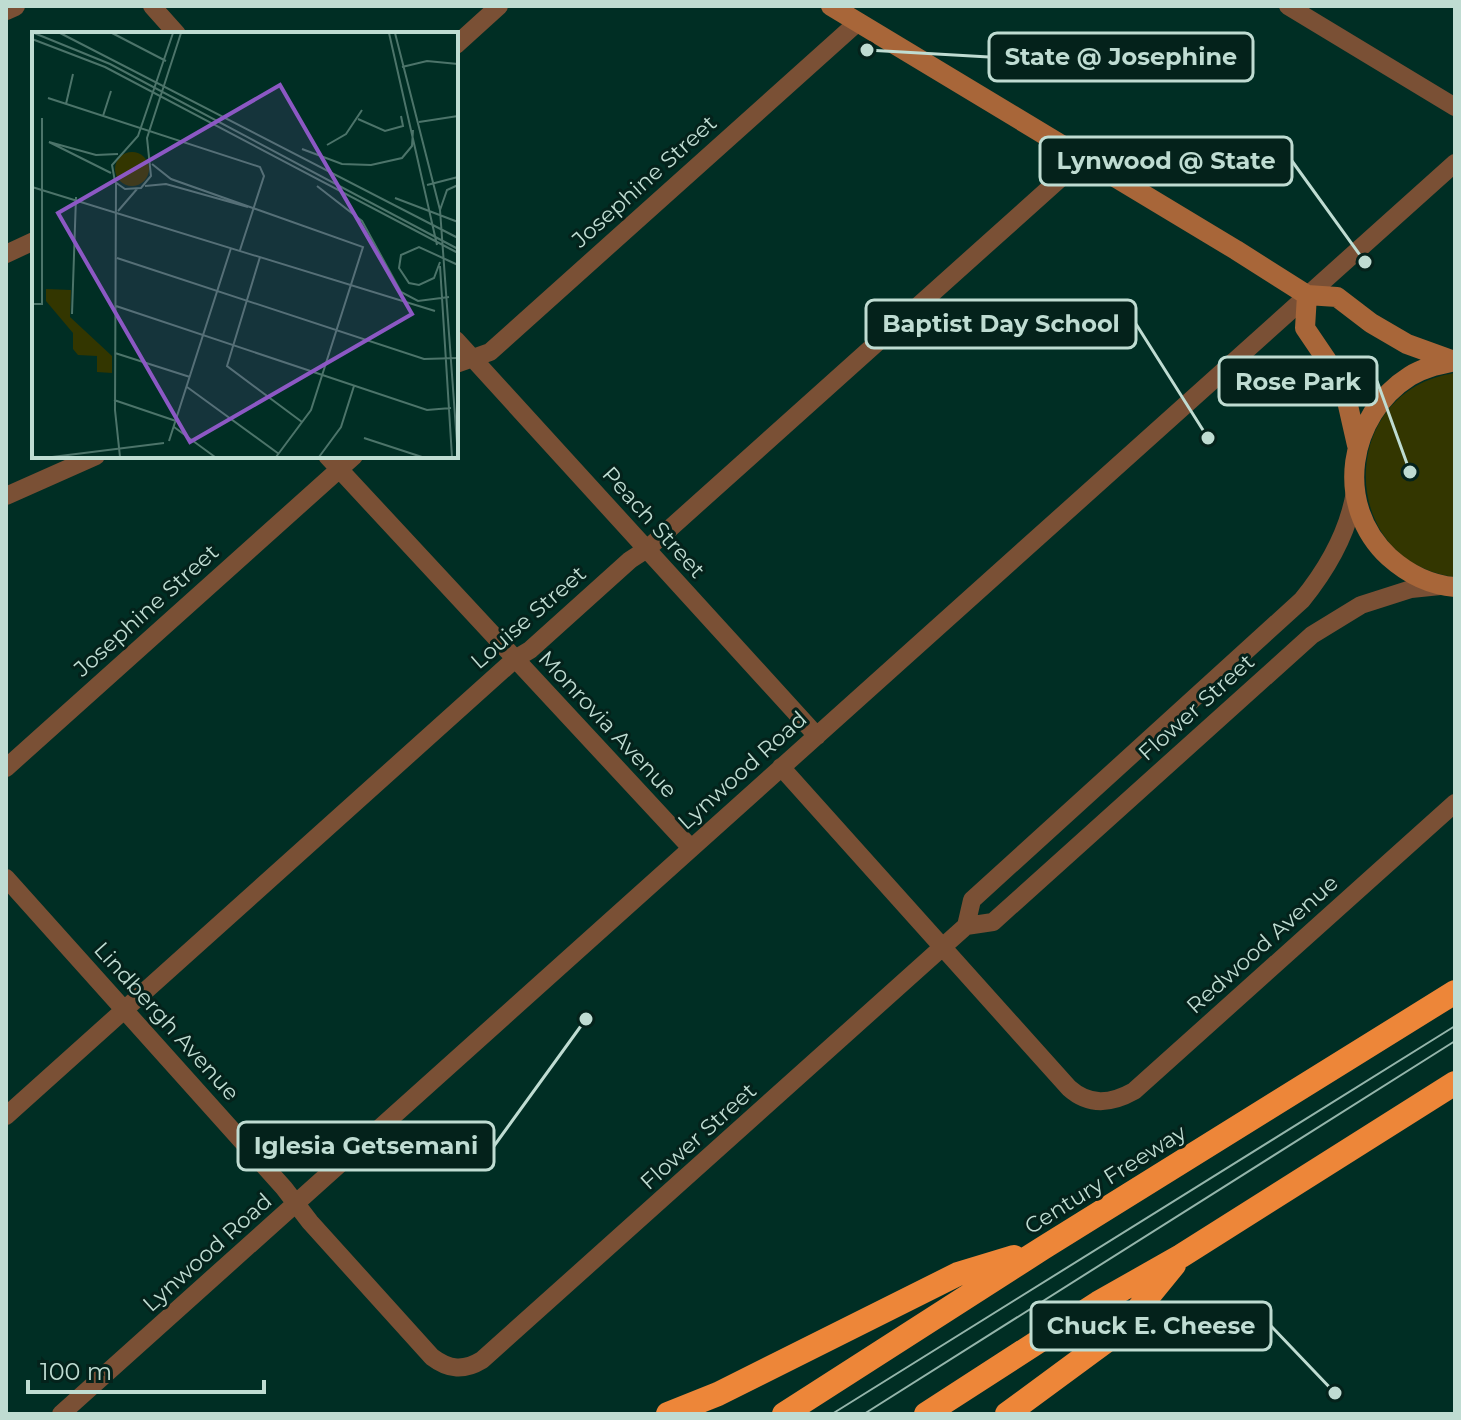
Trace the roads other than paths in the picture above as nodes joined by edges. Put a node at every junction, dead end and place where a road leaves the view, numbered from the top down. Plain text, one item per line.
1 (15, 6) edge
2 (152, 6) edge
3 (499, 6) edge
4 (831, 6) edge
5 (1288, 6) edge
6 (6, 10) edge
7 (858, 22) junction
8 (175, 32) edge
9 (458, 43) edge
10 (1455, 107) edge
11 (1083, 158) junction
12 (1455, 163) edge
13 (32, 242) edge
14 (6, 254) edge
15 (1307, 295) junction
16 (464, 361) edge
17 (1455, 361) edge
18 (1357, 445) junction
19 (92, 458) edge
20 (333, 462) edge
21 (1355, 492) junction
22 (6, 496) edge
23 (647, 549) junction
24 (1448, 586) edge
25 (515, 659) junction
26 (1167, 723) junction
27 (817, 736) junction
28 (1188, 746) junction
29 (781, 767) junction
30 (6, 768) edge
31 (1455, 803) edge
32 (691, 848) junction
33 (6, 878) edge
34 (966, 926) junction
35 (943, 947) junction
36 (1455, 992) edge
37 (125, 1009) junction
38 (1455, 1083) edge
39 (6, 1116) edge
40 (296, 1204) junction
41 (1043, 1248) junction
42 (1181, 1256) junction
43 (455, 1368) joint
44 (61, 1414) edge
45 (668, 1414) edge
46 (784, 1414) edge
47 (926, 1414) edge
48 (1007, 1414) edge

1 - 6 street
2 - 8 street
3 - 9 street
4 - 7 main road
5 - 10 street
7 - 11 main road
7 - 16 street, Josephine Street
11 - 15 main road
11 - 23 street, Louise Street
12 - 15 street, Lynwood Road
13 - 14 street
15 - 17 main road
15 - 18 main road
15 - 27 street, Lynwood Road
16 - 23 street, Peach Street
17 - 18 main road
18 - 21 main road
19 - 22 street
20 - 25 street, Monrovia Avenue
20 - 30 street, Josephine Street
21 - 24 main road
21 - 26 street, Flower Street
23 - 25 street, Louise Street
23 - 27 street, Peach Street
24 - 28 street, Flower Street
25 - 32 street, Monrovia Avenue
25 - 37 street, Louise Street
26 - 28 street
26 - 34 street, Flower Street
27 - 29 street, Lynwood Road
28 - 34 street, Flower Street
29 - 32 street, Lynwood Road
29 - 35 street
31 - 35 street, Redwood Avenue
32 - 40 street, Lynwood Road
33 - 37 street, Lindbergh Avenue
34 - 35 street, Flower Street
35 - 43 street, Flower Street
36 - 41 highway, Century Freeway
37 - 39 street, Louise Street
37 - 40 street, Lindbergh Avenue
38 - 42 highway
40 - 43 street, Lindbergh Avenue
40 - 44 street, Lynwood Road
41 - 45 highway
41 - 46 highway, Century Freeway
42 - 47 highway
42 - 48 highway

